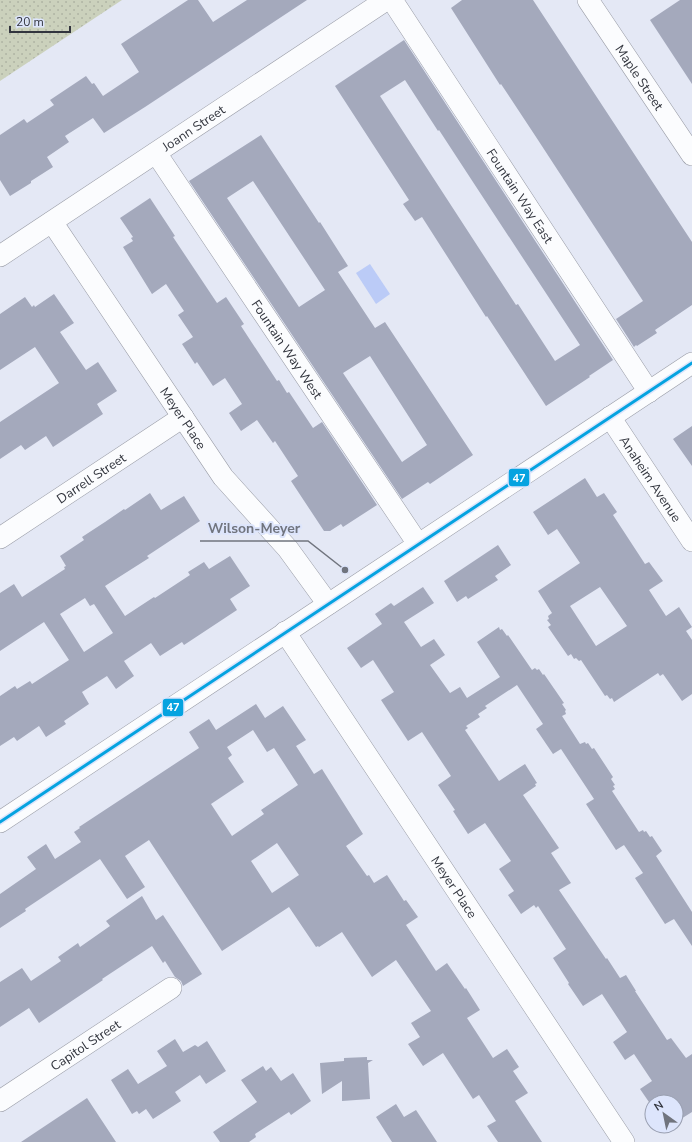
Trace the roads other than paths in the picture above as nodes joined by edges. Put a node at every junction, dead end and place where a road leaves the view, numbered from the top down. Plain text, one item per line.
1 (386, 0) edge
2 (392, 0) edge
3 (588, 0) edge
4 (156, 153) junction
5 (692, 155) edge
6 (52, 222) junction
7 (0, 256) edge
8 (692, 363) edge
9 (649, 392) junction
10 (182, 417) junction
11 (610, 417) junction
12 (0, 538) edge
13 (692, 541) edge
14 (418, 544) junction
15 (328, 604) junction
16 (285, 632) junction
17 (0, 822) edge
18 (171, 988) dead end
19 (0, 1101) edge
20 (624, 1142) edge

1 - 4 street, Joann Street
2 - 9 street, Fountain Way East
3 - 5 street, Maple Street
4 - 6 street, Joann Street
4 - 14 street, Fountain Way West
6 - 7 street, Joann Street
6 - 10 street, Meyer Place
8 - 9 street
9 - 11 street
10 - 12 street, Darrell Street
10 - 15 street, Meyer Place
11 - 13 street, Anaheim Avenue
11 - 14 street
14 - 15 street
15 - 16 street
16 - 17 street
16 - 20 street, Meyer Place
18 - 19 street, Capitol Street

